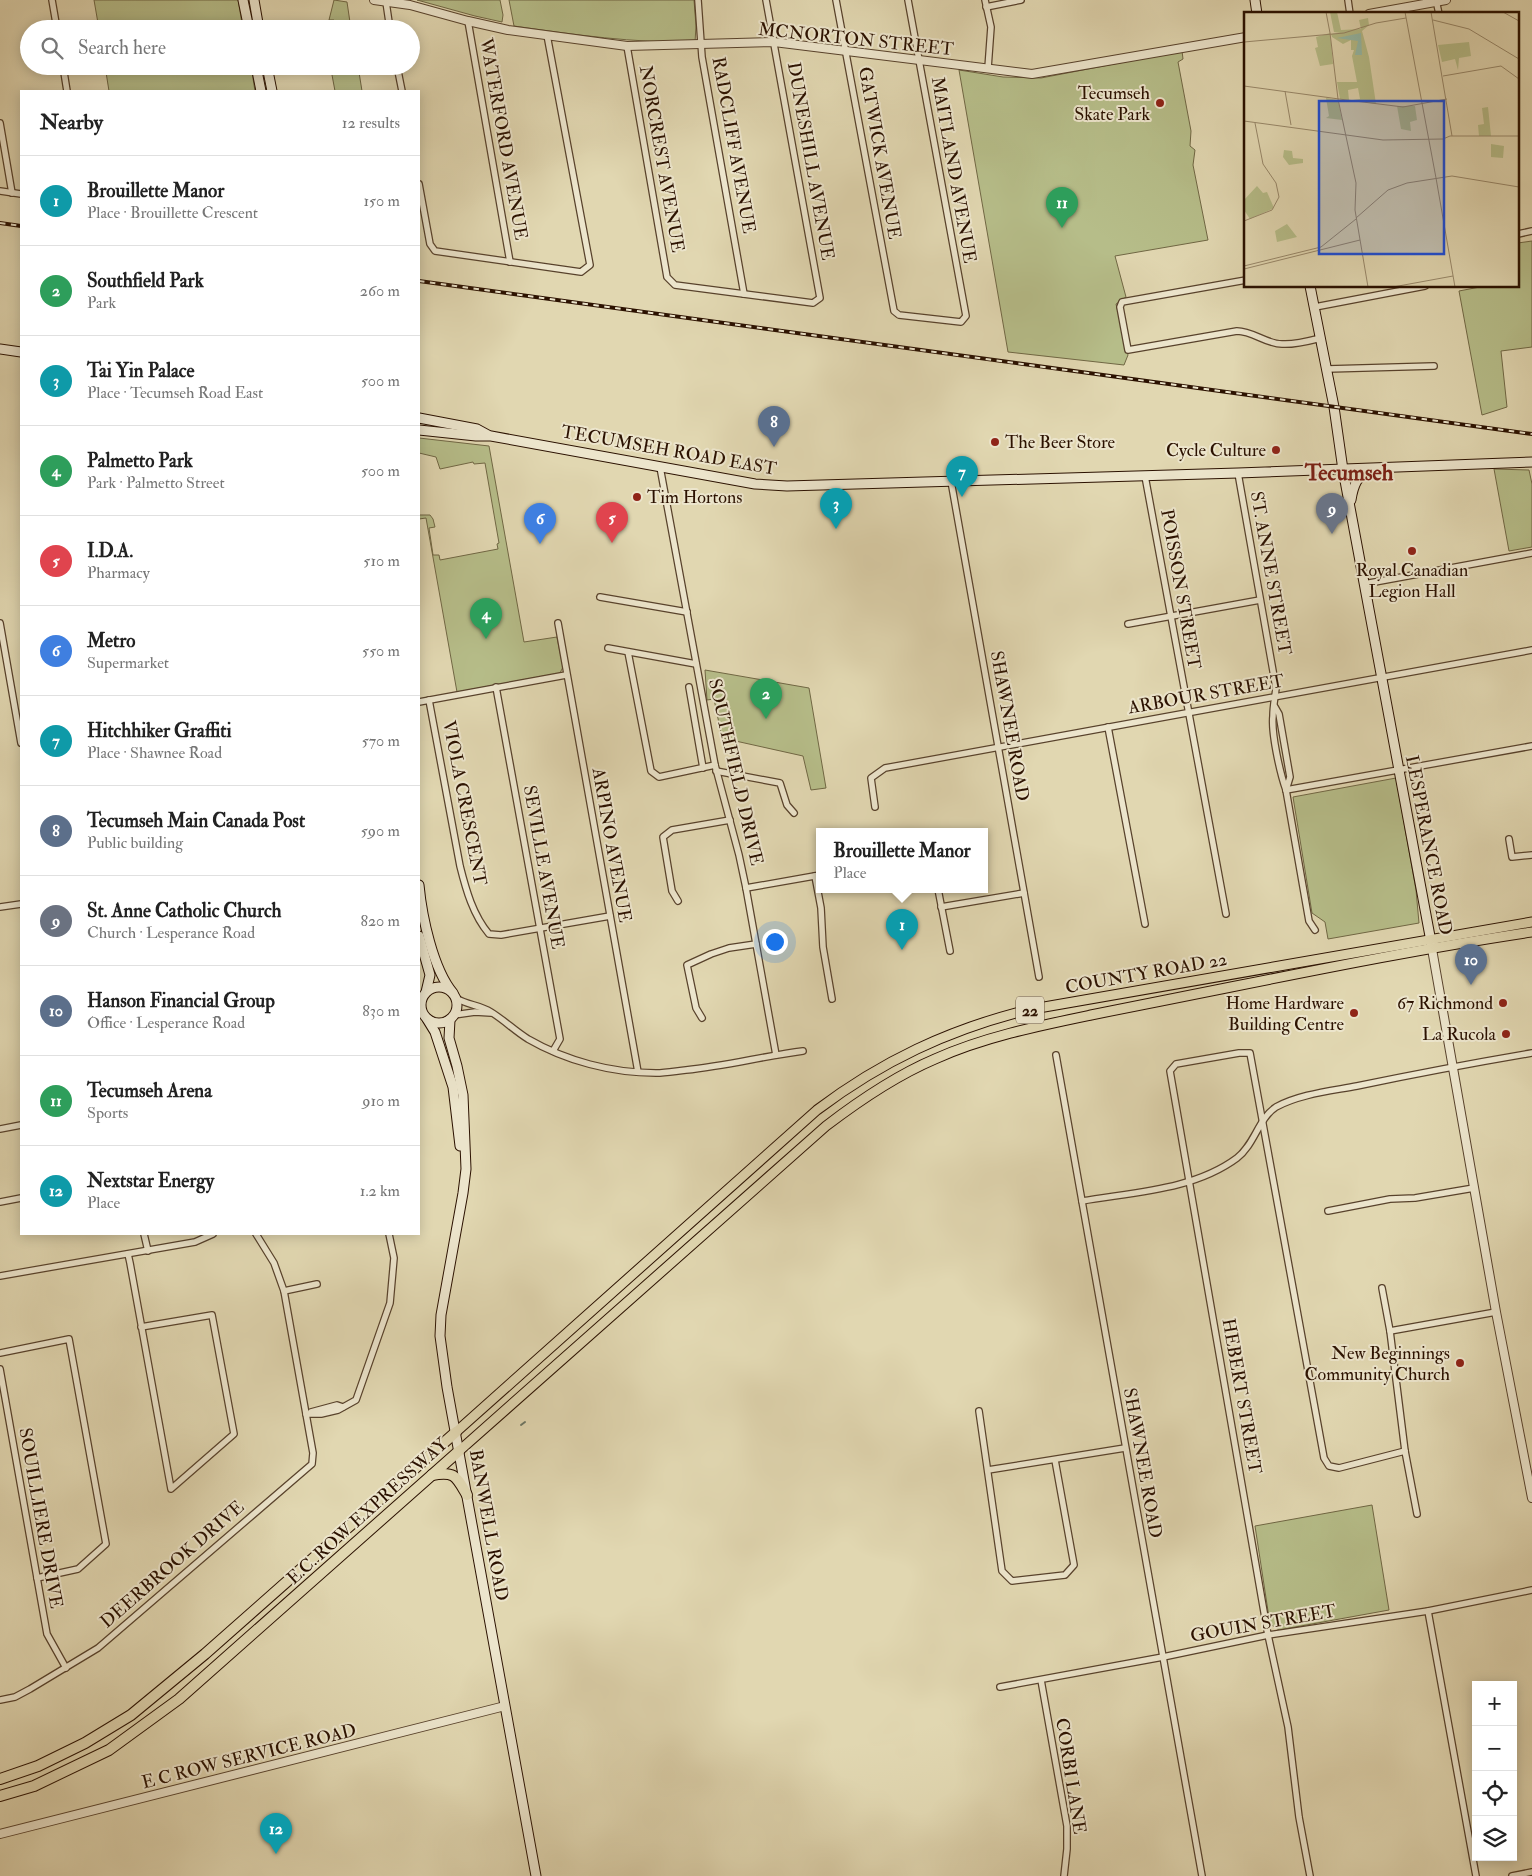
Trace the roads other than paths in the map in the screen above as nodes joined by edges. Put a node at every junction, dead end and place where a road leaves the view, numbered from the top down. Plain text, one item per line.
1 (52, 0) edge
2 (243, 0) edge
3 (254, 0) edge
4 (374, 0) edge
5 (698, 0) edge
6 (766, 0) edge
7 (836, 0) edge
8 (908, 0) edge
9 (985, 0) edge
10 (1021, 0) edge
11 (1446, 0) edge
12 (1436, 1) edge
13 (386, 2) junction
14 (986, 7) junction
15 (1379, 12) edge
16 (55, 20) edge
17 (247, 20) edge
18 (258, 20) edge
19 (389, 20) edge
20 (468, 21) junction
21 (547, 35) junction
22 (1244, 36) edge
23 (774, 42) junction
24 (702, 44) junction
25 (627, 46) junction
26 (845, 51) junction
27 (919, 60) junction
28 (988, 68) junction
29 (64, 75) edge
30 (258, 75) edge
31 (269, 75) edge
32 (399, 75) edge
33 (67, 90) edge
34 (261, 90) edge
35 (272, 90) edge
36 (402, 90) edge
37 (0, 123) edge
38 (420, 189) edge
39 (0, 191) edge
40 (12, 193) junction
41 (20, 194) edge
42 (510, 262) junction
43 (1244, 280) edge
44 (1310, 288) edge
45 (1400, 289) edge
46 (744, 294) junction
47 (1315, 307) junction
48 (966, 316) joint
49 (1321, 338) junction
50 (0, 349) edge
51 (20, 352) edge
52 (1434, 366) dead end
53 (1327, 369) junction
54 (420, 418) edge
55 (420, 430) edge
56 (491, 436) junction
57 (1532, 462) edge
58 (1521, 463) junction
59 (660, 467) junction
60 (1379, 468) junction
61 (1532, 469) edge
62 (1343, 470) junction
63 (1238, 473) junction
64 (1145, 476) junction
65 (951, 481) junction
66 (1350, 505) junction
67 (1532, 554) edge
68 (1364, 584) junction
69 (600, 597) dead end
70 (1260, 600) junction
71 (687, 612) junction
72 (1170, 616) junction
73 (0, 623) edge
74 (558, 623) dead end
75 (1128, 624) dead end
76 (608, 648) dead end
77 (1532, 650) edge
78 (628, 652) junction
79 (696, 664) junction
80 (566, 675) junction
81 (1381, 677) junction
82 (689, 687) dead end
83 (496, 688) junction
84 (1276, 696) junction
85 (429, 700) junction
86 (420, 702) edge
87 (1188, 712) junction
88 (1108, 727) junction
89 (20, 737) edge
90 (1532, 746) edge
91 (998, 747) junction
92 (703, 768) junction
93 (716, 768) junction
94 (1398, 770) junction
95 (1286, 790) junction
96 (876, 807) dead end
97 (794, 812) dead end
98 (730, 820) junction
99 (1509, 839) dead end
100 (1532, 856) edge
101 (816, 876) edge
102 (746, 888) junction
103 (420, 891) edge
104 (819, 893) edge
105 (939, 893) edge
106 (1024, 893) junction
107 (678, 901) dead end
108 (20, 904) edge
109 (0, 907) edge
110 (942, 907) junction
111 (1226, 914) dead end
112 (610, 916) junction
113 (1532, 922) edge
114 (1145, 924) dead end
115 (540, 928) junction
116 (1315, 930) dead end
117 (1532, 932) edge
118 (420, 939) edge
119 (1431, 939) junction
120 (756, 944) junction
121 (1432, 949) junction
122 (950, 951) dead end
123 (1039, 977) dead end
124 (422, 996) edge
125 (454, 996) junction
126 (832, 999) dead end
127 (493, 1013) junction
128 (423, 1016) edge
129 (452, 1018) junction
130 (702, 1018) dead end
131 (554, 1051) junction
132 (803, 1051) dead end
133 (1532, 1053) edge
134 (776, 1055) junction
135 (1056, 1055) dead end
136 (1452, 1067) junction
137 (638, 1072) junction
138 (1264, 1120) junction
139 (20, 1125) edge
140 (0, 1129) edge
141 (464, 1179) junction
142 (1189, 1181) junction
143 (1474, 1188) junction
144 (727, 1190) joint
145 (20, 1198) edge
146 (1082, 1201) junction
147 (0, 1202) edge
148 (730, 1210) joint
149 (1328, 1211) dead end
150 (144, 1235) edge
151 (211, 1235) edge
152 (257, 1235) edge
153 (389, 1235) edge
154 (148, 1250) junction
155 (128, 1254) junction
156 (0, 1276) edge
157 (316, 1284) dead end
158 (1382, 1288) dead end
159 (284, 1291) junction
160 (1496, 1312) junction
161 (141, 1327) junction
162 (1390, 1331) junction
163 (0, 1353) edge
164 (0, 1369) edge
165 (979, 1411) dead end
166 (306, 1414) junction
167 (456, 1432) junction
168 (1125, 1448) junction
169 (459, 1451) junction
170 (1405, 1451) junction
171 (1055, 1460) junction
172 (988, 1470) junction
173 (431, 1476) junction
174 (467, 1495) junction
175 (1532, 1498) edge
176 (1417, 1514) dead end
177 (37, 1578) junction
178 (1532, 1590) edge
179 (1428, 1611) junction
180 (1268, 1635) junction
181 (1163, 1657) junction
182 (66, 1668) junction
183 (1040, 1680) junction
184 (1000, 1688) dead end
185 (0, 1700) edge
186 (505, 1706) junction
187 (0, 1779) edge
188 (0, 1796) edge
189 (0, 1834) edge
190 (1532, 1872) edge
191 (536, 1876) edge
192 (1064, 1876) edge
193 (1202, 1876) edge
194 (1310, 1876) edge
195 (1476, 1876) edge
196 (1512, 1876) edge

1 - 16 street
2 - 17 main road
3 - 18 main road
4 - 13 street, MCNORTON STREET
5 - 24 street, RADCLIFF AVENUE
6 - 23 street, DUNESHILL AVENUE
7 - 26 street, GATWICK AVENUE
8 - 27 street, MAITLAND AVENUE
9 - 14 street
10 - 14 street
11 - 12 street
12 - 15 street
13 - 19 street
13 - 20 street, MCNORTON STREET
14 - 28 street
20 - 21 street, MCNORTON STREET
20 - 42 street, WATERFORD AVENUE
21 - 25 street, MCNORTON STREET
21 - 42 street
22 - 28 street, MCNORTON STREET
23 - 24 street, MCNORTON STREET
23 - 26 street, MCNORTON STREET
23 - 46 street, DUNESHILL AVENUE
24 - 25 street, MCNORTON STREET
24 - 46 street, RADCLIFF AVENUE
25 - 46 street, NORCREST AVENUE
26 - 27 street, MCNORTON STREET
26 - 48 street, GATWICK AVENUE
27 - 28 street, MCNORTON STREET
27 - 48 street, MAITLAND AVENUE
29 - 33 street
30 - 34 main road
31 - 35 main road
32 - 36 street
37 - 40 street
38 - 42 street
39 - 40 street
40 - 41 street
43 - 49 street
44 - 47 main road, LESPERANCE ROAD
45 - 47 street
47 - 49 main road, LESPERANCE ROAD
49 - 53 main road, LESPERANCE ROAD
50 - 51 main road
52 - 53 street
53 - 62 main road, LESPERANCE ROAD
54 - 56 main road, TECUMSEH ROAD EAST
55 - 56 main road, TECUMSEH ROAD EAST
56 - 59 main road, TECUMSEH ROAD EAST
57 - 58 main road, TECUMSEH ROAD EAST
58 - 60 main road, TECUMSEH ROAD EAST
58 - 61 main road
59 - 65 main road, TECUMSEH ROAD EAST
59 - 71 street, SOUTHFIELD DRIVE
60 - 62 main road, TECUMSEH ROAD EAST
60 - 66 main road
62 - 63 main road, TECUMSEH ROAD EAST
62 - 66 main road, LESPERANCE ROAD
63 - 64 main road, TECUMSEH ROAD EAST
63 - 70 street, ST. ANNE STREET
64 - 65 main road, TECUMSEH ROAD EAST
64 - 72 street, POISSON STREET
65 - 91 street, SHAWNEE ROAD
66 - 68 main road, LESPERANCE ROAD
67 - 68 street
68 - 81 main road, LESPERANCE ROAD
69 - 71 street
70 - 72 street
70 - 84 street, ST. ANNE STREET
71 - 79 street, SOUTHFIELD DRIVE
72 - 75 street
72 - 87 street, POISSON STREET
73 - 89 street
74 - 80 street, ARPINO AVENUE
76 - 78 street
77 - 81 street, ARBOUR STREET
78 - 79 street
78 - 92 street
79 - 93 street, SOUTHFIELD DRIVE
80 - 83 street
80 - 112 street, ARPINO AVENUE
81 - 84 street, ARBOUR STREET
81 - 94 main road, LESPERANCE ROAD
82 - 92 street
83 - 85 street
83 - 115 street, SEVILLE AVENUE
84 - 87 street, ARBOUR STREET
84 - 95 street, ST. ANNE STREET
85 - 86 street
85 - 115 street, VIOLA CRESCENT
87 - 88 street, ARBOUR STREET
87 - 111 street, POISSON STREET
88 - 91 street, ARBOUR STREET
88 - 114 street
90 - 94 street
91 - 96 street, ARBOUR STREET
91 - 106 street, SHAWNEE ROAD
92 - 93 street
93 - 97 street
93 - 98 street, SOUTHFIELD DRIVE
94 - 95 street
94 - 119 main road, LESPERANCE ROAD
95 - 116 street, ST. ANNE STREET
98 - 102 street, SOUTHFIELD DRIVE
98 - 107 street
99 - 100 street
101 - 102 street
102 - 120 street, SOUTHFIELD DRIVE
103 - 125 main road
104 - 126 street
105 - 110 street
106 - 110 street
106 - 123 street, SHAWNEE ROAD
108 - 109 street
110 - 122 street
112 - 115 street, VIOLA CRESCENT
112 - 137 street, ARPINO AVENUE
113 - 119 main road, COUNTY ROAD 22 / 22
115 - 131 street, SEVILLE AVENUE
117 - 121 main road, COUNTY ROAD 22 / 22
118 - 124 main road
119 - 121 main road, LESPERANCE ROAD
119 - 144 main road, COUNTY ROAD 22 / 22
120 - 130 street
120 - 134 street, SOUTHFIELD DRIVE
121 - 136 street, LESPERANCE ROAD
121 - 148 main road, COUNTY ROAD 22 / 22
124 - 125 main road
124 - 128 main road
125 - 127 street
125 - 129 main road
127 - 129 street
127 - 131 street
128 - 129 main road
128 - 141 main road, BANWELL ROAD
129 - 141 main road, BANWELL ROAD
131 - 137 street
132 - 134 street
133 - 136 street
134 - 137 street
135 - 146 street, SHAWNEE ROAD
136 - 138 street
136 - 143 street, LESPERANCE ROAD
138 - 142 street
138 - 142 street, HEBERT STREET
138 - 170 street
139 - 140 street
141 - 167 main road, BANWELL ROAD
142 - 146 street
142 - 180 street, HEBERT STREET
143 - 149 street
143 - 160 street, LESPERANCE ROAD
144 - 167 main road, E.C. ROW EXPRESSWAY
145 - 147 street
146 - 168 street, SHAWNEE ROAD
148 - 169 main road, E.C. ROW EXPRESSWAY
150 - 154 street
151 - 154 street
152 - 159 street
153 - 166 street
154 - 155 street
155 - 156 street
155 - 161 street
157 - 159 street
158 - 162 street
159 - 166 street
160 - 162 street
160 - 175 street, LESPERANCE ROAD
161 - 161 street
162 - 170 street
163 - 177 street
164 - 177 street, SOUILLIERE DRIVE
165 - 172 street
166 - 182 street, DEERBROOK DRIVE
167 - 169 main road, BANWELL ROAD
167 - 187 highway, E.C. ROW EXPRESSWAY
168 - 171 street
168 - 181 street, SHAWNEE ROAD
169 - 173 highway, E.C. ROW EXPRESSWAY
169 - 174 main road, BANWELL ROAD
170 - 176 street
171 - 172 street
171 - 172 street
173 - 174 highway
173 - 188 highway, E.C. ROW EXPRESSWAY
174 - 186 main road, BANWELL ROAD
177 - 182 street, SOUILLIERE DRIVE
178 - 179 street, GOUIN STREET
179 - 180 street, GOUIN STREET
179 - 195 street
180 - 181 street, GOUIN STREET
180 - 194 street, HEBERT STREET
181 - 183 street, GOUIN STREET
181 - 193 street, SHAWNEE ROAD
182 - 185 street, DEERBROOK DRIVE
183 - 184 street, GOUIN STREET
183 - 192 street, CORBI LANE
186 - 189 street, E C ROW SERVICE ROAD
186 - 191 main road, BANWELL ROAD
190 - 196 street

